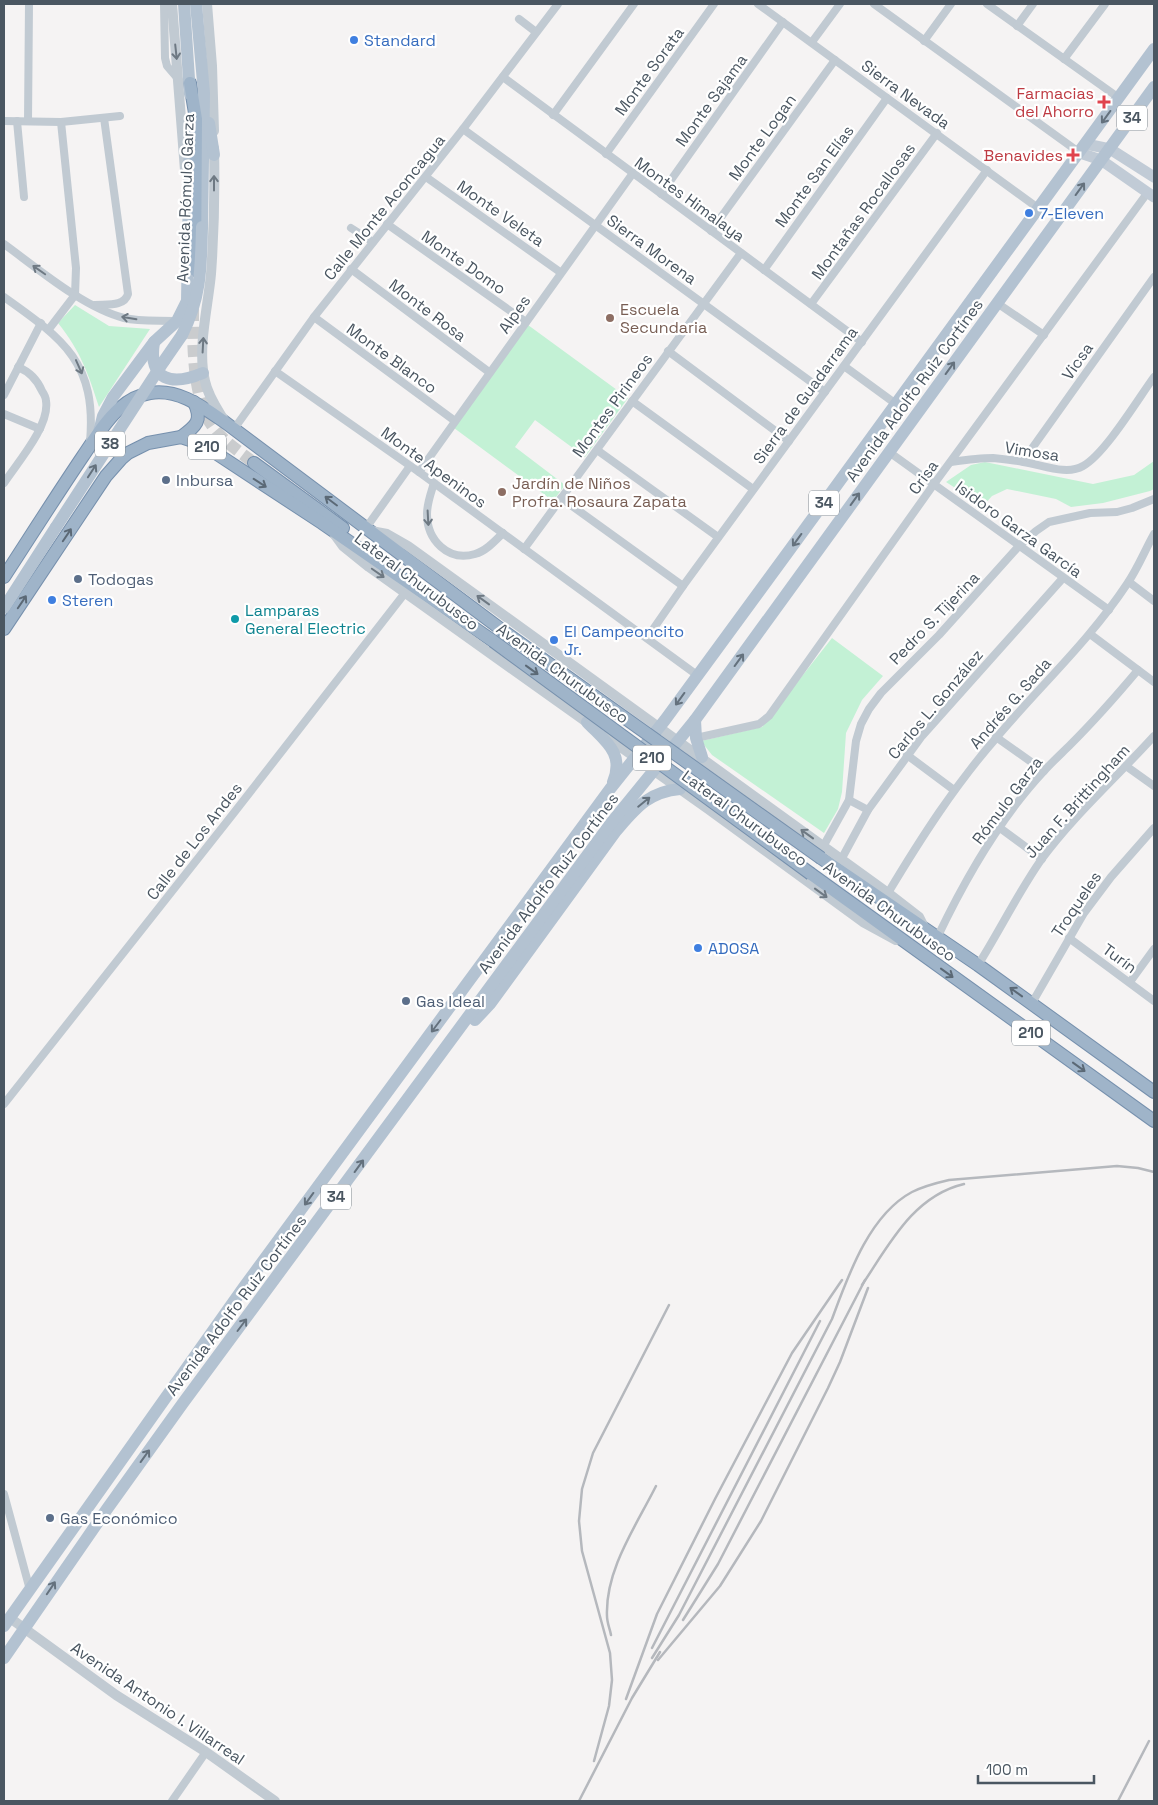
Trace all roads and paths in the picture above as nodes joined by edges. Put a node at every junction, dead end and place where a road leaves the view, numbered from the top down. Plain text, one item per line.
1 (28, 4) edge
2 (164, 4) edge
3 (172, 4) edge
4 (184, 4) edge
5 (196, 4) edge
6 (207, 4) edge
7 (558, 4) edge
8 (634, 4) edge
9 (714, 4) edge
10 (758, 4) edge
11 (840, 4) edge
12 (874, 4) edge
13 (951, 4) edge
14 (987, 4) edge
15 (1033, 4) edge
16 (1105, 4) edge
17 (519, 19) dead end
18 (783, 22) junction
19 (1017, 26) junction
20 (536, 32) junction
21 (924, 41) junction
22 (812, 42) junction
23 (1154, 49) edge
24 (1064, 59) junction
25 (835, 60) junction
26 (503, 77) junction
27 (184, 82) junction
28 (1154, 87) edge
29 (204, 92) junction
30 (887, 98) junction
31 (1119, 98) junction
32 (553, 115) junction
33 (120, 116) dead end
34 (104, 118) junction
35 (4, 120) edge
36 (17, 121) junction
37 (28, 121) junction
38 (62, 122) junction
39 (463, 129) junction
40 (937, 134) junction
41 (1079, 148) junction
42 (1110, 150) junction
43 (606, 154) junction
44 (214, 155) junction
45 (1102, 160) junction
46 (987, 170) junction
47 (633, 173) junction
48 (426, 176) junction
49 (1154, 177) edge
50 (661, 194) junction
51 (1151, 195) edge
52 (24, 197) dead end
53 (1038, 208) junction
54 (387, 224) junction
55 (595, 224) junction
56 (351, 228) dead end
57 (711, 231) junction
58 (372, 242) junction
59 (4, 244) edge
60 (741, 253) junction
61 (351, 269) junction
62 (764, 270) junction
63 (560, 272) junction
64 (1154, 277) edge
65 (75, 295) junction
66 (193, 296) tunnel mouth
67 (4, 297) edge
68 (704, 303) junction
69 (997, 303) junction
70 (811, 304) junction
71 (95, 305) junction
72 (314, 317) junction
73 (177, 321) junction
74 (526, 322) junction
75 (41, 323) junction
76 (49, 329) junction
77 (1044, 335) junction
78 (154, 342) junction
79 (862, 342) junction
80 (668, 351) junction
81 (844, 366) junction
82 (18, 367) junction
83 (275, 371) junction
84 (489, 372) junction
85 (203, 373) junction
86 (1154, 376) edge
87 (825, 392) junction
88 (4, 395) edge
89 (632, 401) junction
90 (194, 402) junction
91 (896, 404) junction
92 (4, 414) edge
93 (455, 421) junction
94 (230, 426) junction
95 (40, 429) junction
96 (99, 432) junction
97 (181, 436) junction
98 (789, 441) junction
99 (90, 446) junction
100 (597, 450) junction
101 (889, 452) junction
102 (1023, 461) junction
103 (951, 462) junction
104 (254, 463) tunnel mouth
105 (410, 466) junction
106 (419, 472) junction
107 (4, 482) edge
108 (434, 483) junction
109 (934, 484) junction
110 (753, 489) junction
111 (561, 498) junction
112 (1154, 499) edge
113 (330, 528) junction
114 (368, 529) junction
115 (503, 534) junction
116 (1154, 534) edge
117 (718, 538) junction
118 (1019, 546) junction
119 (524, 548) junction
120 (442, 549) junction
121 (432, 563) junction
122 (4, 577) edge
123 (402, 578) junction
124 (1063, 578) junction
125 (1128, 582) junction
126 (683, 586) junction
127 (405, 593) junction
128 (1154, 601) edge
129 (4, 608) edge
130 (1108, 610) junction
131 (4, 628) edge
132 (1090, 634) junction
133 (647, 638) junction
134 (1138, 670) junction
135 (697, 675) junction
136 (1154, 682) edge
137 (609, 691) junction
138 (635, 710) junction
139 (695, 720) junction
140 (587, 722) junction
141 (659, 726) junction
142 (1154, 736) edge
143 (996, 737) junction
144 (696, 738) junction
145 (612, 741) junction
146 (679, 741) junction
147 (907, 755) junction
148 (635, 758) junction
149 (702, 758) junction
150 (1126, 766) junction
151 (654, 771) junction
152 (1044, 771) junction
153 (1154, 786) edge
154 (610, 789) junction
155 (680, 789) junction
156 (954, 790) junction
157 (850, 800) junction
158 (868, 810) junction
159 (1000, 828) junction
160 (1154, 828) edge
161 (824, 845) junction
162 (842, 858) junction
163 (1042, 858) junction
164 (888, 892) junction
165 (925, 930) junction
166 (937, 938) junction
167 (1070, 938) junction
168 (907, 945) junction
169 (1154, 949) edge
170 (978, 965) junction
171 (1130, 982) junction
172 (1154, 1001) edge
173 (1032, 1004) junction
174 (439, 1058) junction
175 (1153, 1091) edge
176 (4, 1104) edge
177 (1136, 1109) junction
178 (1154, 1121) edge
179 (1154, 1126) edge
180 (4, 1494) edge
181 (30, 1590) junction
182 (6, 1619) edge
183 (24, 1629) junction
184 (4, 1658) edge
185 (206, 1752) junction
186 (172, 1801) edge
187 (275, 1801) edge

1 - 37 street
2 - 27 street
3 -> 27 street, Avenida Rómulo Garza
4 - 27 main road, Avenida Rómulo Garza / 38
5 - 29 main road, Avenida Rómulo Garza / 38
6 - 44 street, Avenida Rómulo Garza
7 - 20 street, Calle Monte Aconcagua
8 - 32 street
9 - 43 street, Monte Sorata
10 - 18 street, Sierra Nevada
11 - 22 street
12 - 21 street
13 - 21 street
14 - 19 street
15 - 19 street
16 - 24 street
17 - 20 street
18 - 22 street, Sierra Nevada
18 - 50 street, Monte Sajama
19 - 24 street
20 - 26 street, Calle Monte Aconcagua
21 - 41 street
22 - 25 street, Sierra Nevada
23 - 31 main road, 34
24 - 31 street
25 - 30 street, Sierra Nevada
25 - 57 street, Monte Logan
26 - 32 street, Montes Himalaya
26 - 39 street, Calle Monte Aconcagua
27 - 66 highway
27 - 73 main road, Avenida Rómulo Garza / 38
28 - 42 main road, 34
29 - 44 main road
129 -> 29 main road, Avenida Rómulo Garza / 38, bridge
30 - 40 street, Sierra Nevada
30 - 62 street, Monte San Elías
31 -> 41 main road, 34
32 - 43 street, Montes Himalaya
33 - 34 street
34 - 38 street
34 - 71 street
35 - 36 street
36 - 37 street
36 - 52 street
37 - 38 street
38 - 65 street
39 - 48 street, Calle Monte Aconcagua
39 - 55 street, Sierra Morena
40 - 46 street, Sierra Nevada
40 - 70 street, Montañas Rocallosas
41 - 42 main road
41 - 45 main road
41 - 53 main road, 34
42 - 45 main road, 34
42 - 49 main road
43 - 47 street, Montes Himalaya
85 -> 44 street, Avenida Rómulo Garza
45 - 51 main road
69 -> 45 main road, Avenida Adolfo Ruiz Cortínes / 34
46 - 53 street, Sierra Nevada
46 - 79 street, Sierra de Guadarrama
47 - 50 street, Montes Himalaya
47 - 55 street, Alpes
48 - 54 street, Calle Monte Aconcagua
48 - 63 street, Monte Veleta
50 - 57 street, Montes Himalaya
51 - 77 street, Crisa
53 - 91 main road, Avenida Adolfo Ruiz Cortínes / 34
54 - 58 street, Calle Monte Aconcagua
54 - 74 street, Monte Domo
55 - 63 street, Alpes
55 - 68 street, Sierra Morena
56 - 58 street
57 - 60 street, Montes Himalaya
58 - 61 street, Calle Monte Aconcagua
65 -> 59 street
60 - 62 street, Montes Himalaya
60 - 68 street, Montes Pirineos
61 - 72 street, Calle Monte Aconcagua
61 - 84 street, Monte Rosa
62 - 70 street, Montes Himalaya
63 - 74 street, Alpes
64 - 102 street, Vicsa
65 - 71 street
65 - 76 street
67 - 75 street
68 - 80 street, Montes Pirineos
68 - 87 street, Sierra Morena
69 - 77 street
101 -> 69 main road, Avenida Adolfo Ruiz Cortínes / 34
70 - 79 street, Montes Himalaya
73 -> 71 street
72 - 83 street, Calle Monte Aconcagua
72 - 93 street, Monte Blanco
73 - 78 main road, Avenida Rómulo Garza / 38
74 - 84 street, Alpes
75 - 76 street
75 - 82 street
76 -> 99 street
77 - 103 street, Crisa
78 - 85 main road
78 - 96 main road, Avenida Rómulo Garza / 38
79 - 81 street, Sierra de Guadarrama
80 - 89 street, Montes Pirineos
80 - 98 street
81 - 87 street, Sierra de Guadarrama
81 - 91 street
82 - 88 street
82 - 95 street
83 - 94 street, Calle Monte Aconcagua
83 - 105 street, Monte Apeninos
84 - 93 street, Alpes
85 - 94 street, Avenida Rómulo Garza
86 - 102 street, Vimosa
87 - 98 street, Sierra de Guadarrama
89 - 100 street, Montes Pirineos
89 - 110 street
90 - 94 highway, Avenida Churubusco / 210
90 - 96 highway, Avenida Churubusco / 210
90 - 97 highway
91 -> 135 main road, Avenida Adolfo Ruiz Cortínes / 34
92 - 95 street
93 - 106 street, Alpes
114 -> 94 highway, Avenida Churubusco / 210
95 - 107 street
96 - 99 highway, 38
97 -> 113 highway, Avenida Churubusco / 210
131 -> 97 highway, 210
98 - 110 street, Sierra de Guadarrama
99 - 122 highway, 38
100 - 111 street, Montes Pirineos
100 - 117 street
101 - 109 street, Isidoro Garza García
139 -> 101 main road, Avenida Adolfo Ruiz Cortínes / 34
102 - 103 street, Vimosa
103 - 109 street, Crisa
104 - 123 highway
105 - 106 street, Monte Apeninos
105 - 114 street
106 - 108 street, Monte Apeninos
108 - 115 street, Monte Apeninos
108 -> 120 street
109 - 118 street, Isidoro Garza García
109 - 144 street, Crisa
110 - 117 street, Sierra de Guadarrama
111 - 119 street, Montes Pirineos
111 - 126 street
112 - 118 street, Pedro S. Tijerina
113 - 123 highway, Avenida Churubusco / 210
113 -> 127 street, Lateral Churubusco
114 - 121 street, Lateral Churubusco
114 - 165 highway, Avenida Churubusco / 210, bridge
115 - 119 street, Monte Apeninos
115 - 120 street
116 - 125 street, Andrés G. Sada
117 - 126 street, Sierra de Guadarrama
118 - 124 street, Isidoro Garza García
118 - 157 street, Pedro S. Tijerina
119 - 133 street, Monte Apeninos
120 - 121 street
137 -> 121 street, Lateral Churubusco
123 -> 168 highway, Avenida Churubusco / 210, bridge
124 - 130 street, Isidoro Garza García
124 - 147 street, Carlos L. González
125 - 128 street
125 - 130 street, Andrés G. Sada
126 - 133 street, Sierra de Guadarrama
127 - 140 street, Lateral Churubusco
127 - 176 street, Calle de Los Andes
130 - 132 street, Andrés G. Sada
132 - 134 street
132 - 143 street, Andrés G. Sada
133 - 135 street, Monte Apeninos
134 - 136 street
134 - 152 street, Rómulo Garza
135 -> 141 main road, Avenida Adolfo Ruiz Cortínes / 34
137 - 138 street, Lateral Churubusco
137 - 140 street
138 - 141 street, Lateral Churubusco
138 - 145 street
139 - 144 main road
139 - 146 main road, Avenida Adolfo Ruiz Cortínes / 34
140 - 145 street, Lateral Churubusco
140 - 154 main road
141 - 146 street, Lateral Churubusco
141 - 148 main road, Avenida Adolfo Ruiz Cortínes / 34
142 - 150 street, Juan F. Brittingham
143 - 152 street
143 - 156 street, Andrés G. Sada
144 - 149 main road
145 - 148 street, Lateral Churubusco
146 - 149 street, Lateral Churubusco
146 - 151 main road, Avenida Adolfo Ruiz Cortínes / 34
147 - 156 street
147 - 158 street, Carlos L. González
148 - 151 street, Lateral Churubusco
148 - 154 main road, Avenida Adolfo Ruiz Cortínes / 34
161 -> 149 street, Lateral Churubusco
150 - 153 street
150 - 163 street, Juan F. Brittingham
151 - 155 street, Lateral Churubusco
151 - 174 main road, Avenida Adolfo Ruiz Cortínes / 34
152 - 159 street, Rómulo Garza
154 -> 181 main road, Avenida Adolfo Ruiz Cortínes / 34
155 -> 168 street, Lateral Churubusco
174 -> 155 main road
156 - 164 street, Andrés G. Sada
157 - 158 street
157 - 161 street, Pedro S. Tijerina
158 - 162 street, Carlos L. González
159 - 163 street
159 - 166 street, Rómulo Garza
160 - 167 street, Troqueles
161 - 162 street, Lateral Churubusco
162 - 164 street, Lateral Churubusco
163 - 170 street, Juan F. Brittingham
164 - 165 street, Lateral Churubusco
165 - 166 highway, Avenida Churubusco / 210
166 - 170 highway, Avenida Churubusco / 210
167 - 171 street, Turín
167 - 173 street, Troqueles
168 -> 177 highway, Avenida Churubusco / 210
169 - 171 street
173 -> 170 highway, Avenida Churubusco / 210
171 - 172 street, Turín
173 - 175 highway, Avenida Churubusco / 210
183 -> 174 main road, Avenida Adolfo Ruiz Cortínes / 34
177 - 178 highway, Avenida Churubusco / 210
177 - 179 main road, Avenida Churubusco
180 - 181 street
181 - 182 main road, 34
182 - 183 street, Avenida Antonio I. Villarreal
183 - 184 main road, 34
183 - 185 street, Avenida Antonio I. Villarreal
185 - 186 street
185 - 187 street, Avenida Antonio I. Villarreal

